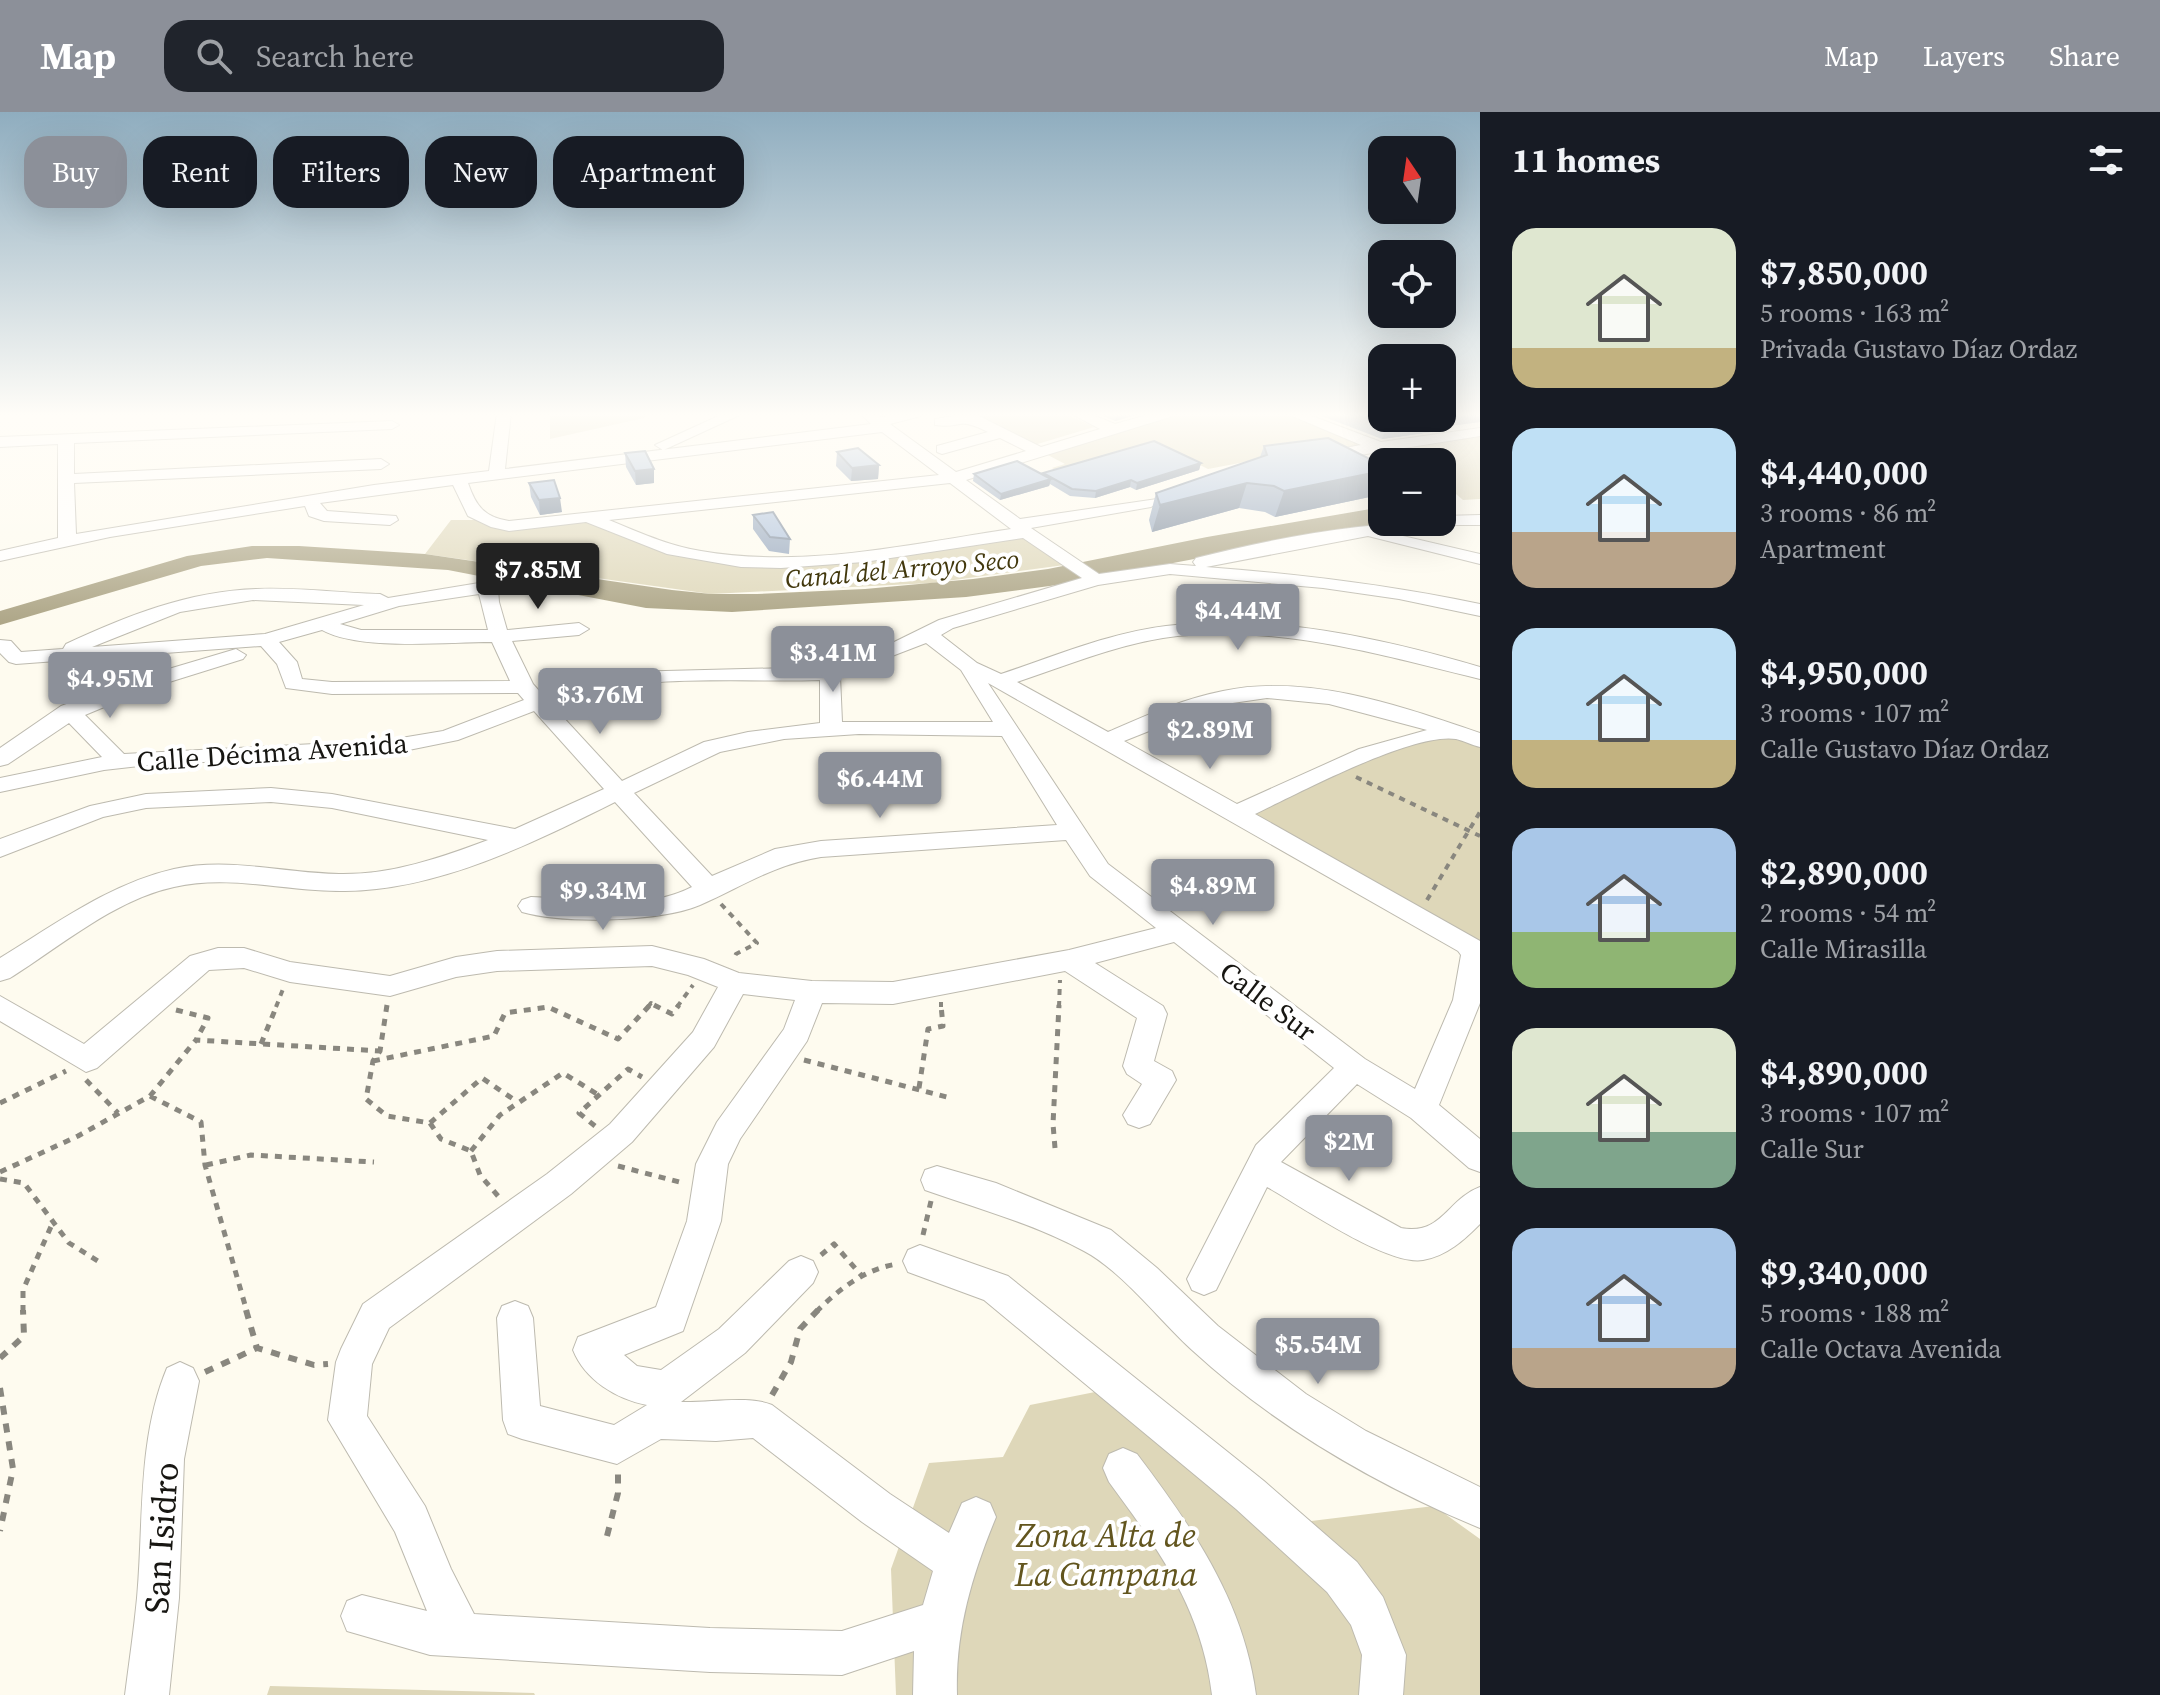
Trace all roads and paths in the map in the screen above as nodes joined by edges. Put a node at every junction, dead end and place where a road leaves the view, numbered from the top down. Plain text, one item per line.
1 (67, 487) edge
2 (375, 487) edge
3 (396, 487) edge
4 (461, 487) edge
5 (835, 487) edge
6 (973, 487) edge
7 (374, 490) junction
8 (197, 497) dead end
9 (311, 501) junction
10 (1151, 502) dead end
11 (200, 518) junction
12 (591, 518) junction
13 (390, 520) dead end
14 (1480, 520) edge
15 (1456, 521) edge
16 (1021, 529) junction
17 (1368, 531) edge
18 (1361, 532) junction
19 (67, 540) junction
20 (0, 556) edge
21 (1480, 559) edge
22 (1170, 569) junction
23 (1095, 579) junction
24 (397, 601) junction
25 (1480, 610) edge
26 (326, 624) junction
27 (579, 629) dead end
28 (928, 635) junction
29 (501, 636) junction
30 (268, 642) junction
31 (62, 653) junction
32 (7, 656) edge
33 (970, 667) junction
34 (830, 673) junction
35 (1480, 673) edge
36 (1000, 681) junction
37 (524, 687) junction
38 (541, 703) junction
39 (69, 711) junction
40 (1480, 721) edge
41 (1008, 729) junction
42 (831, 730) junction
43 (1457, 732) junction
44 (1480, 740) edge
45 (1106, 741) junction
46 (0, 759) edge
47 (118, 761) junction
48 (1354, 776) dead end
49 (0, 785) edge
50 (617, 791) junction
51 (1480, 812) edge
52 (1236, 813) junction
53 (1469, 831) junction
54 (1071, 832) junction
55 (1480, 836) edge
56 (518, 838) junction
57 (0, 849) edge
58 (709, 888) junction
59 (531, 906) dead end
60 (1424, 906) dead end
61 (1177, 932) junction
62 (1065, 961) junction
63 (0, 971) edge
64 (290, 972) junction
65 (720, 978) junction
66 (939, 984) junction
67 (390, 986) junction
68 (812, 992) junction
69 (1474, 1004) edge
70 (154, 1005) junction
71 (0, 1007) edge
72 (196, 1040) junction
73 (261, 1044) junction
74 (380, 1051) junction
75 (782, 1055) junction
76 (373, 1061) junction
77 (79, 1064) junction
78 (1354, 1067) junction
79 (661, 1088) junction
80 (919, 1088) junction
81 (597, 1094) junction
82 (150, 1096) junction
83 (947, 1097) dead end
84 (516, 1101) junction
85 (0, 1103) edge
86 (1422, 1109) junction
87 (118, 1113) junction
88 (1139, 1115) dead end
89 (430, 1123) junction
90 (1055, 1148) dead end
91 (601, 1150) junction
92 (471, 1151) junction
93 (1480, 1158) edge
94 (374, 1162) dead end
95 (205, 1165) junction
96 (1261, 1167) junction
97 (0, 1172) edge
98 (0, 1179) edge
99 (937, 1180) joint
100 (1480, 1202) edge
101 (706, 1205) junction
102 (516, 1215) junction
103 (53, 1222) junction
104 (98, 1261) dead end
105 (920, 1261) junction
106 (801, 1272) joint
107 (862, 1276) junction
108 (1204, 1279) dead end
109 (515, 1318) dead end
110 (257, 1348) junction
111 (0, 1358) edge
112 (354, 1362) junction
113 (180, 1381) joint
114 (0, 1388) edge
115 (759, 1418) junction
116 (617, 1445) junction
117 (1123, 1468) dead end
118 (1480, 1508) edge
119 (976, 1517) dead end
120 (0, 1531) edge
121 (607, 1536) dead end
122 (956, 1562) junction
123 (362, 1616) dead end
124 (939, 1621) junction
125 (462, 1635) junction
126 (147, 1695) edge
127 (935, 1695) edge
128 (1234, 1695) edge
129 (1381, 1695) edge

1 - 19 street
2 - 7 street
3 - 7 street
4 - 12 street
5 - 12 street
6 - 16 street
7 - 9 street
8 - 11 street
9 - 11 street
9 - 13 street
10 - 16 street
11 - 19 street
12 - 16 street
14 - 15 street
16 - 23 street
17 - 18 street
18 - 21 street
18 - 22 street
19 - 20 street
22 - 23 street
22 - 25 street
23 - 28 street
24 - 26 street
24 - 29 street
24 - 31 street
26 - 29 street
26 - 30 street
27 - 29 street
28 - 33 street
28 - 34 street
29 - 37 street
30 - 31 street
30 - 37 street, Calle Décima Avenida
30 - 39 street
31 - 32 street
33 - 36 street
33 - 41 street, Calle Sur
34 - 38 street, Calle Décima Avenida
34 - 42 street
35 - 36 street
36 - 45 street
37 - 38 street
38 - 47 street, Calle Décima Avenida
38 - 50 street
39 - 46 street
39 - 47 street
40 - 43 street
41 - 42 street
41 - 54 street, Calle Sur
42 - 50 street
43 - 44 street
43 - 45 street
43 - 52 street
45 - 52 street
47 - 49 street, Calle Décima Avenida
48 - 53 path
50 - 56 street
50 - 58 street
51 - 53 path
52 - 69 street
53 - 55 path
53 - 60 path
54 - 58 street
54 - 61 street, Calle Sur
56 - 57 street
56 - 63 street
58 - 59 street
58 - 65 path
61 - 62 street
61 - 78 street, Calle Sur
62 - 66 street
62 - 88 street
62 - 90 path
64 - 67 street
64 - 70 street
64 - 73 path
65 - 67 street
65 - 68 street
65 - 76 path
65 - 79 street
66 - 68 street
66 - 80 path
67 - 74 path
68 - 75 street
69 - 86 street
70 - 72 path
70 - 77 street
71 - 77 street
72 - 73 path
72 - 82 path
73 - 74 path
74 - 76 path
75 - 80 path
75 - 101 street
76 - 89 path
77 - 85 path
77 - 87 path
78 - 86 street, Calle Sur
78 - 96 street
79 - 81 path
79 - 91 street
80 - 83 path
81 - 84 path
81 - 91 path
82 - 87 path
82 - 95 path
84 - 89 path
84 - 92 path
86 - 93 street, Calle Sur
87 - 97 path
89 - 92 path
91 - 101 path
91 - 102 street
92 - 102 path
94 - 95 path
95 - 110 path
96 - 100 street
96 - 108 street
98 - 103 path
99 - 105 path
99 - 118 street
101 - 106 street
102 - 112 street
103 - 104 path
103 - 111 path
105 - 107 path
105 - 129 street
106 - 107 path
107 - 115 path
109 - 116 street
110 - 112 path
110 - 113 path
112 - 125 street
113 - 126 street, San Isidro
114 - 120 path
115 - 116 street
115 - 122 street
116 - 121 path
117 - 128 street
119 - 122 street
122 - 124 street
123 - 125 street
124 - 125 street
124 - 127 street

